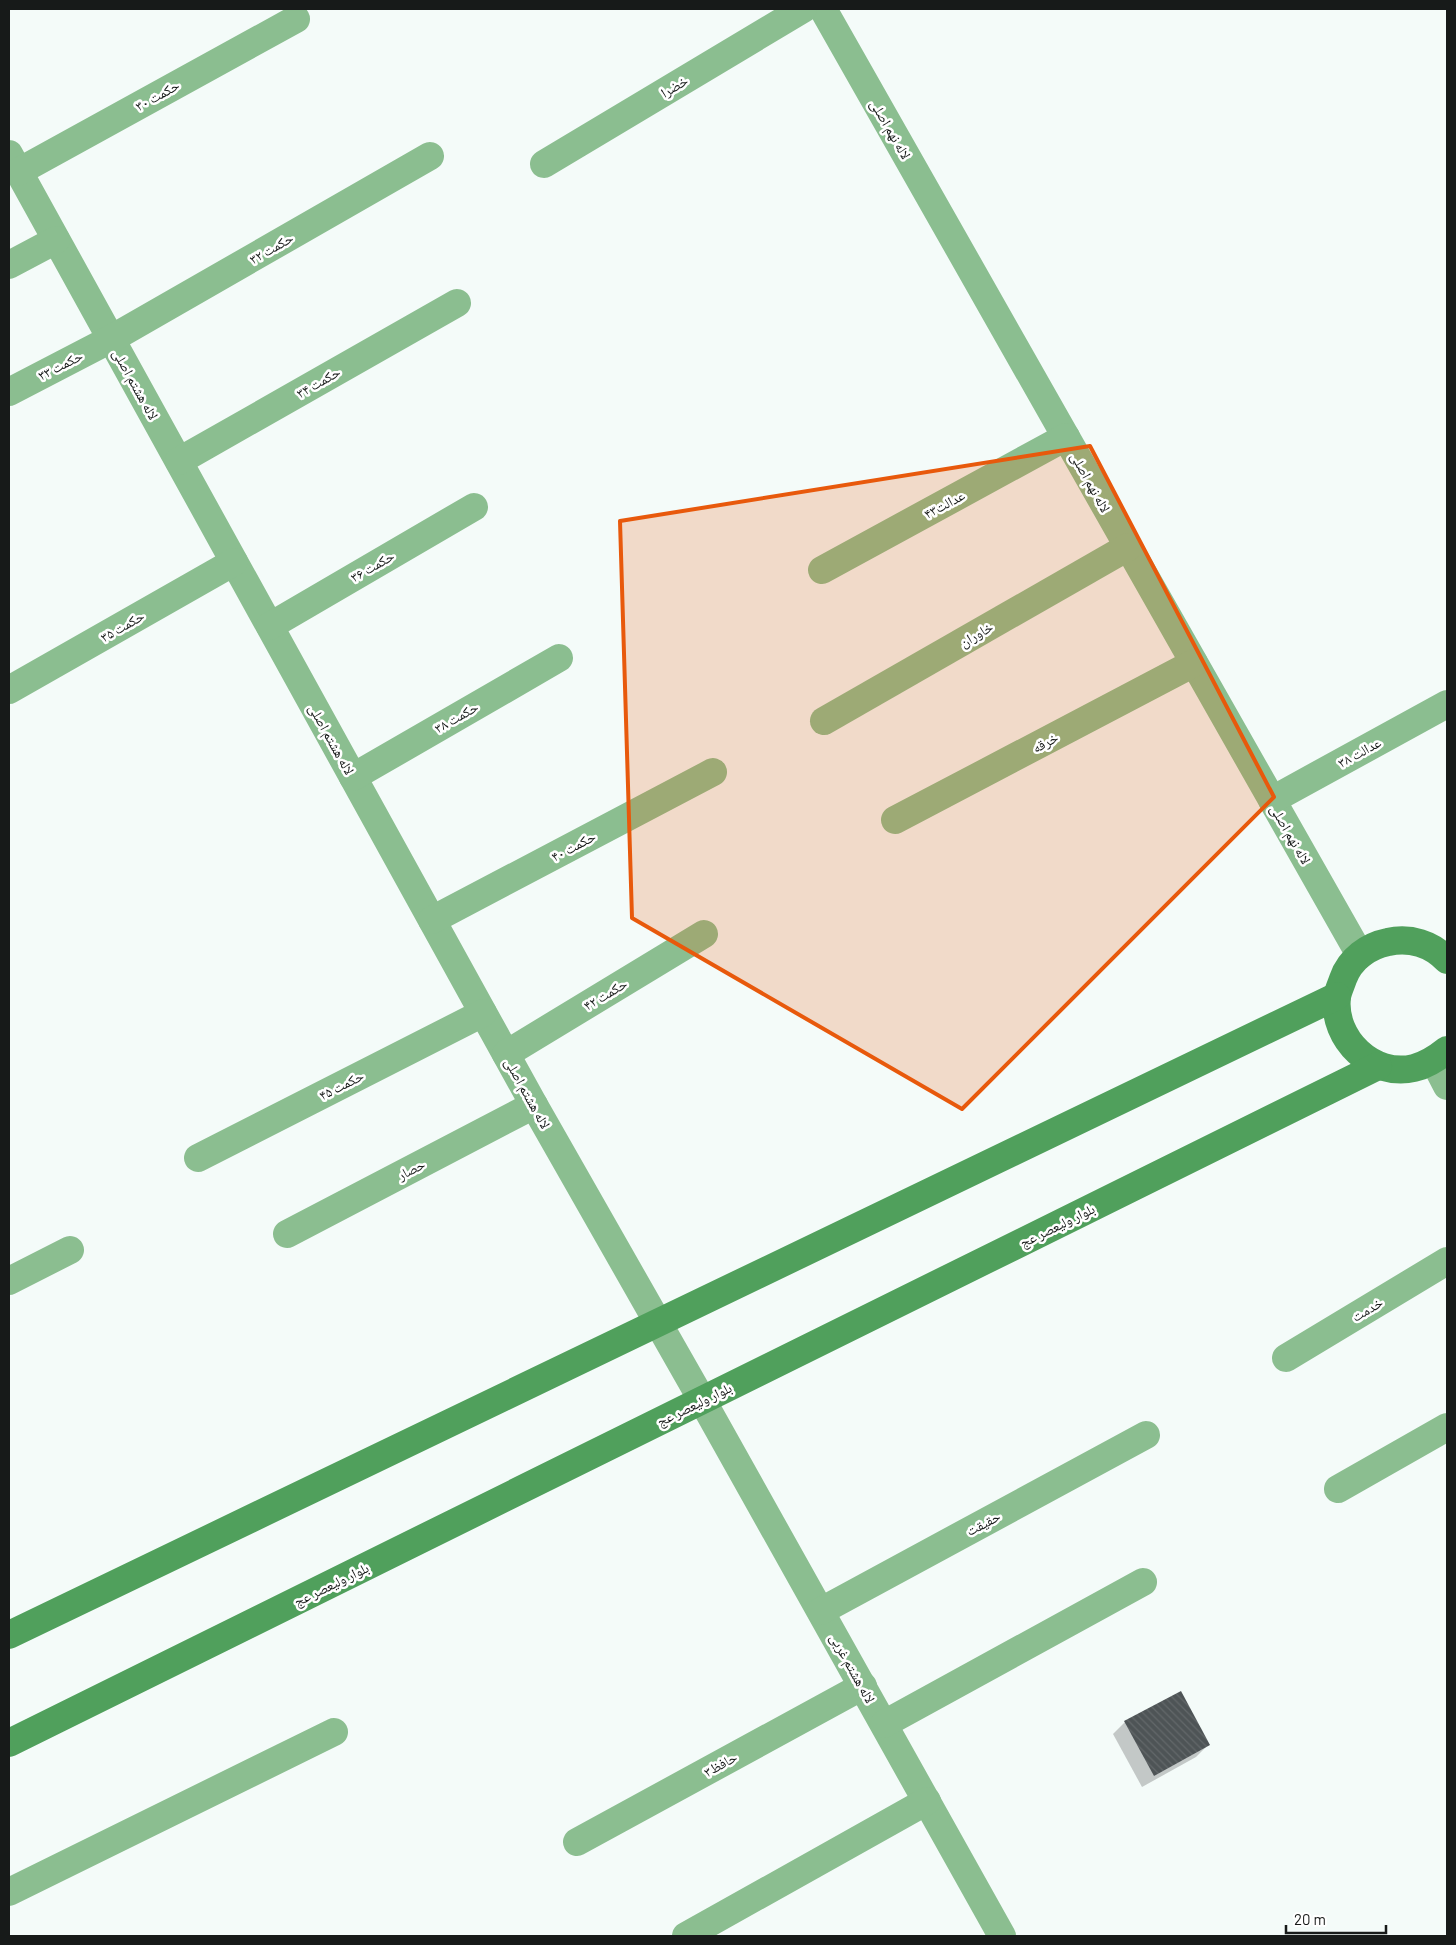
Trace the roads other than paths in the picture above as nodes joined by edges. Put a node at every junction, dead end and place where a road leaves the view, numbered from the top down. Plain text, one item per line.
1 (803, 9) edge
2 (823, 9) edge
3 (296, 19) dead end
4 (430, 156) dead end
5 (14, 163) edge
6 (544, 164) dead end
7 (56, 240) junction
8 (9, 265) edge
9 (457, 303) dead end
10 (111, 339) junction
11 (9, 392) edge
12 (1066, 438) junction
13 (179, 461) junction
14 (474, 507) dead end
15 (1128, 547) junction
16 (234, 562) junction
17 (822, 570) dead end
18 (270, 626) junction
19 (560, 658) dead end
20 (1194, 663) junction
21 (9, 690) edge
22 (1447, 704) edge
23 (824, 721) dead end
24 (713, 772) dead end
25 (353, 777) junction
26 (1272, 800) junction
27 (895, 820) dead end
28 (432, 920) junction
29 (704, 934) dead end
30 (1445, 954) edge
31 (1360, 955) junction
32 (1337, 996) junction
33 (484, 1012) junction
34 (506, 1054) junction
35 (1440, 1055) edge
36 (1378, 1066) junction
37 (1447, 1086) edge
38 (534, 1105) junction
39 (198, 1158) dead end
40 (287, 1234) dead end
41 (70, 1250) dead end
42 (1447, 1260) edge
43 (9, 1281) edge
44 (657, 1323) junction
45 (1286, 1358) dead end
46 (702, 1400) junction
47 (1447, 1427) edge
48 (1146, 1435) dead end
49 (1338, 1489) dead end
50 (1143, 1582) dead end
51 (821, 1611) junction
52 (9, 1634) edge
53 (863, 1686) junction
54 (884, 1724) junction
55 (334, 1732) dead end
56 (9, 1743) edge
57 (927, 1802) junction
58 (577, 1842) dead end
59 (9, 1892) edge
60 (686, 1936) edge
61 (1002, 1936) edge

1 - 6 street, خضرا
2 - 12 street, لاله نهم اصلی
3 - 5 street, حکمت ۳۰
4 - 10 street, حکمت ۳۲
5 - 7 street, لاله هشتم اصلی
7 - 8 street
7 - 10 street, لاله هشتم اصلی
9 - 13 street, حکمت ۳۴
10 - 11 street, حکمت ۳۳
10 - 13 street, لاله هشتم اصلی
12 - 15 street, لاله نهم اصلی
12 - 17 street, عدالت۴۳
13 - 16 street, لاله هشتم اصلی
14 - 18 street, حکمت ۳۶
15 - 20 street, لاله نهم اصلی
15 - 23 street, خاوران
16 - 18 street, لاله هشتم اصلی
16 - 21 street, حکمت ۳۵
18 - 25 street, لاله هشتم اصلی
19 - 25 street, حکمت ۳۸
20 - 26 street, لاله نهم اصلی
20 - 27 street, خرقه
22 - 26 street, عدالت ٣٨
24 - 28 street, حکمت ۴۰
25 - 28 street, لاله هشتم اصلی
26 - 31 street, لاله نهم اصلی
28 - 33 street, لاله هشتم اصلی
29 - 34 street, حکمت ۴۲
30 - 31 main road
31 - 32 main road
32 - 36 main road
32 - 44 main road
33 - 34 street, لاله هشتم اصلی
33 - 39 street, حکمت ۴۵
34 - 38 street, لاله هشتم اصلی
35 - 36 main road
35 - 37 street
36 - 46 main road, بلوار ولیعصر عج
38 - 40 street, حصار
38 - 44 street, لاله هشتم اصلی
41 - 43 street
42 - 45 street, خدمت
44 - 46 street, لاله هشتم اصلی
44 - 52 main road
46 - 51 street, لاله هشتم غربی
46 - 56 main road, بلوار ولیعصر عج
47 - 49 street
48 - 51 street, حقیقت
50 - 54 street
51 - 53 street, لاله هشتم غربی
53 - 54 street, لاله هشتم غربی
53 - 58 street, حافظ۳
54 - 57 street, لاله هشتم غربی
55 - 59 street
57 - 60 street
57 - 61 street, لاله هشتم غربی

